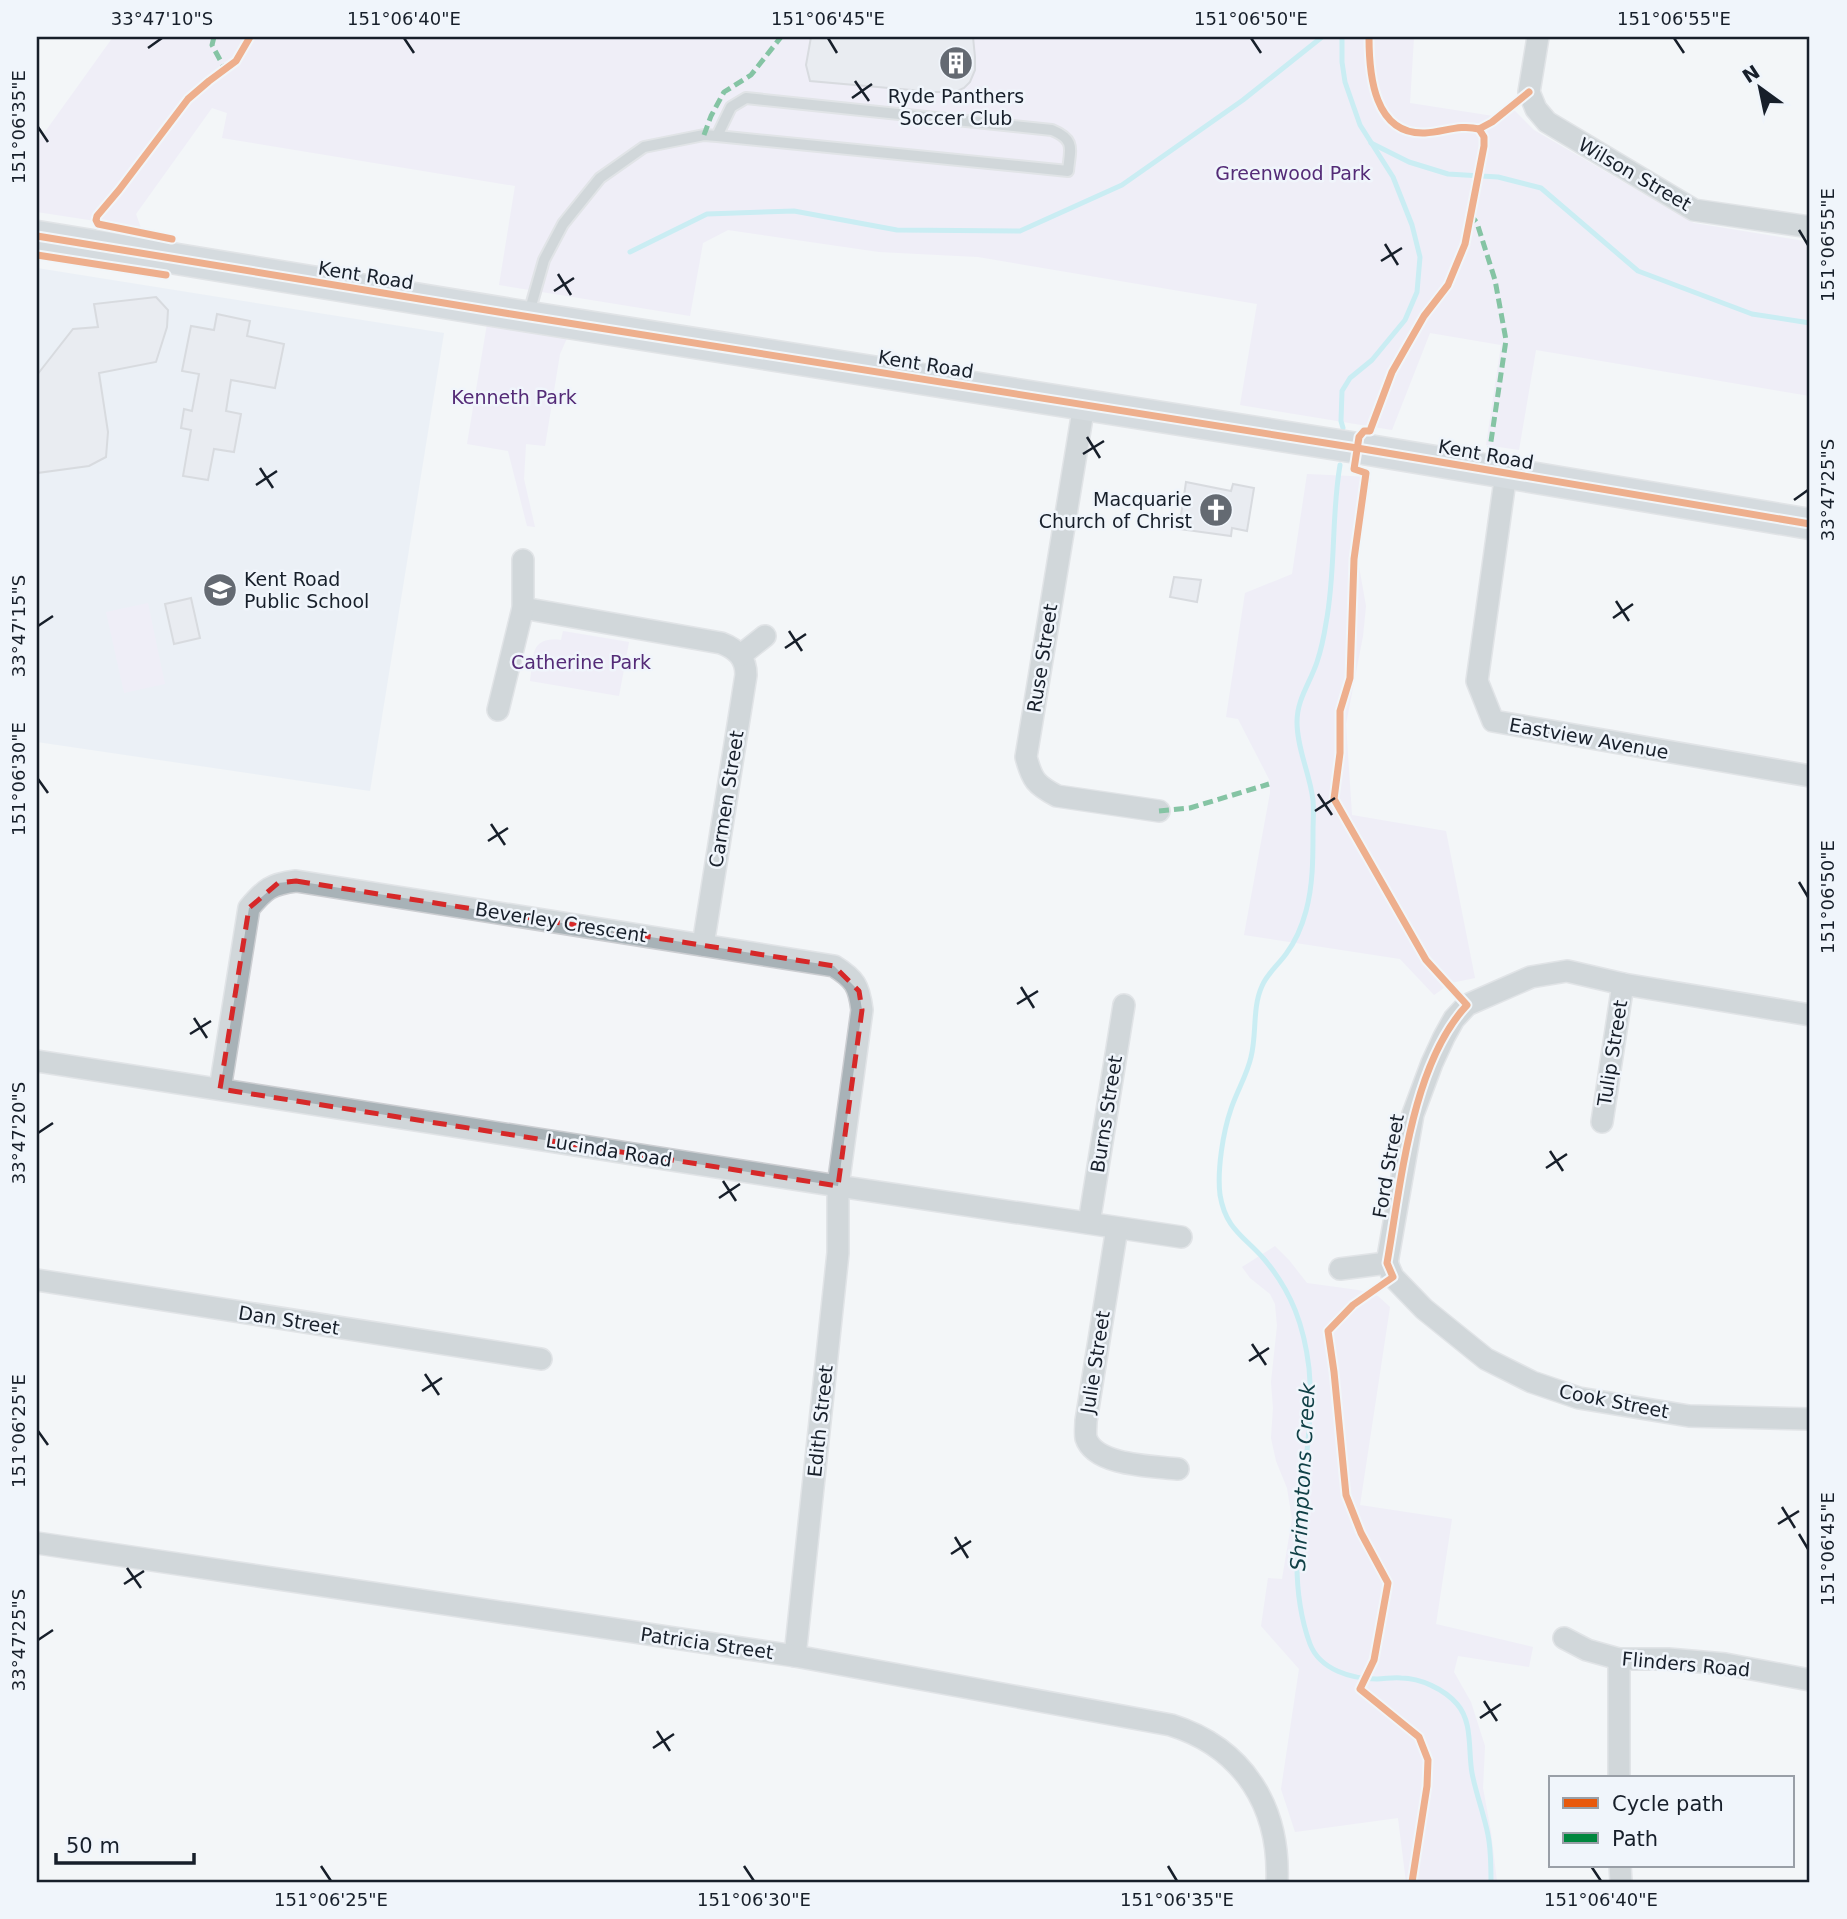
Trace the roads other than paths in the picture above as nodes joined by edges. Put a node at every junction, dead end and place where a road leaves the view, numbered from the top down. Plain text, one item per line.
1 (1538, 37) edge
2 (717, 136) junction
3 (1810, 227) edge
4 (37, 236) edge
5 (528, 316) junction
6 (1084, 405) junction
7 (1506, 474) junction
8 (1810, 524) edge
9 (523, 560) dead end
10 (523, 608) junction
11 (765, 636) dead end
12 (741, 655) junction
13 (498, 710) dead end
14 (1810, 776) edge
15 (1159, 811) dead end
16 (703, 944) junction
17 (1623, 984) junction
18 (1124, 1005) dead end
19 (1810, 1015) edge
20 (37, 1061) edge
21 (220, 1090) junction
22 (1602, 1122) dead end
23 (838, 1186) junction
24 (1088, 1223) junction
25 (1117, 1228) junction
26 (1181, 1237) dead end
27 (1387, 1263) junction
28 (1340, 1269) dead end
29 (37, 1280) edge
30 (541, 1359) dead end
31 (1810, 1419) edge
32 (1178, 1469) dead end
33 (37, 1543) edge
34 (1564, 1638) dead end
35 (795, 1656) junction
36 (1619, 1659) junction
37 (1810, 1680) edge
38 (1619, 1776) edge
39 (1277, 1882) edge

1 - 3 street, Wilson Street
2 - 2 lane
2 - 5 lane
4 - 5 street, Kent Road
5 - 6 street, Kent Road
6 - 7 street, Kent Road
6 - 15 street, Ruse Street
7 - 8 street, Kent Road
7 - 14 street, Eastview Avenue
9 - 10 street
10 - 12 street
10 - 13 street
11 - 12 street
12 - 16 street, Carmen Street
16 - 21 street, Beverley Crescent
16 - 23 street, Beverley Crescent
17 - 19 street, Ford Street
17 - 22 street, Tulip Street
17 - 27 street, Ford Street
18 - 24 street, Burns Street
20 - 21 street, Lucinda Road
21 - 23 street, Lucinda Road
23 - 24 street, Lucinda Road
23 - 35 street, Edith Street
24 - 25 street, Lucinda Road
25 - 26 street, Lucinda Road
25 - 32 street, Julie Street
27 - 28 street
27 - 31 street, Cook Street
29 - 30 street, Dan Street
33 - 35 street, Patricia Street
34 - 36 street, Flinders Road
35 - 39 street, Patricia Street
36 - 37 street, Flinders Road
36 - 38 street

